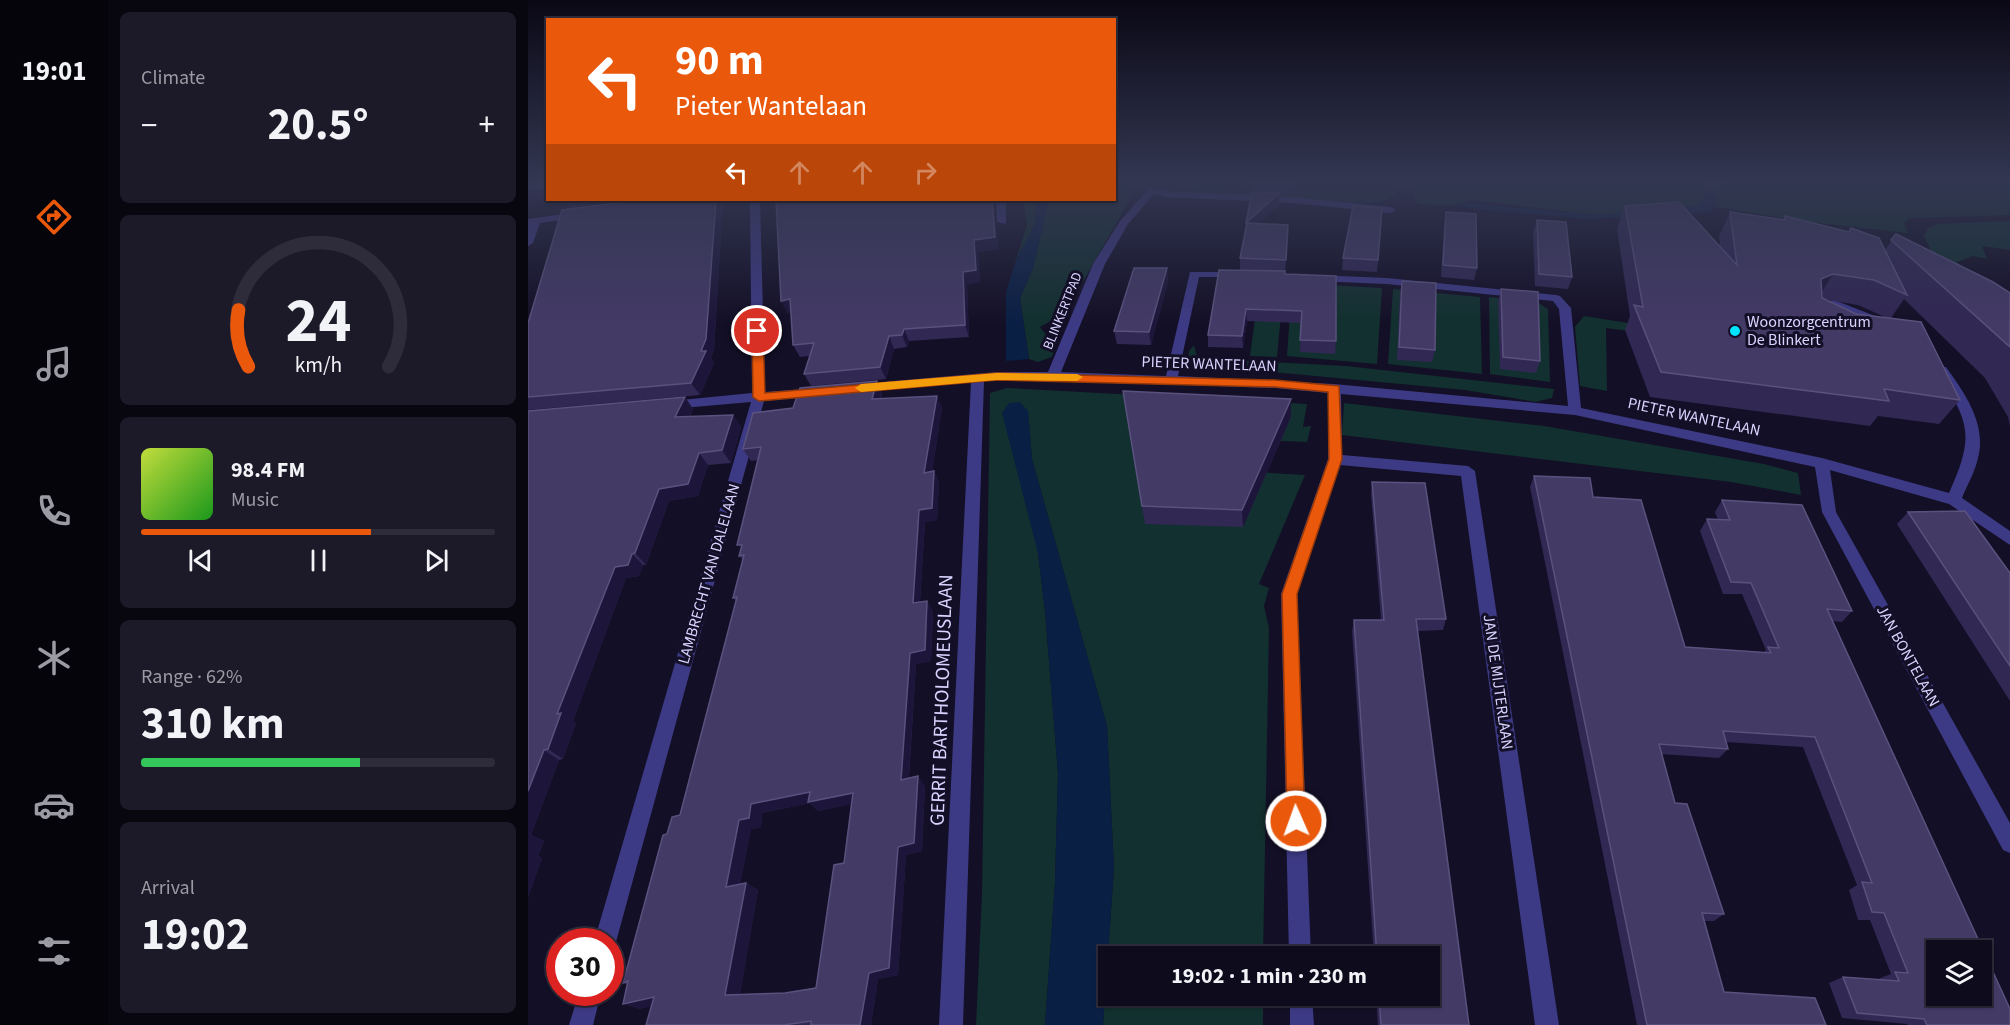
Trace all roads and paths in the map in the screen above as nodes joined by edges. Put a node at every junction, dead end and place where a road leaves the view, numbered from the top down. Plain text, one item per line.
1 (531, 228) edge
2 (755, 228) edge
3 (1121, 228) edge
4 (528, 243) edge
5 (1252, 275) edge
6 (1298, 277) edge
7 (1813, 320) edge
8 (1894, 331) edge
9 (1930, 358) edge
10 (1053, 376) junction
11 (978, 378) junction
12 (1171, 381) junction
13 (1334, 388) junction
14 (759, 397) junction
15 (655, 406) edge
16 (1575, 411) junction
17 (1335, 459) junction
18 (1822, 463) junction
19 (1954, 500) junction
20 (2010, 539) edge
21 (2010, 843) edge
22 (609, 928) edge
23 (1300, 946) edge
24 (586, 1006) edge
25 (1301, 1006) edge
26 (581, 1025) edge
27 (951, 1025) edge
28 (1302, 1025) edge
29 (1548, 1025) edge

1 - 4 street
2 - 14 street, LAMBRECHT VAN DALELAAN
3 - 10 street, BLINKERTPAD
5 - 12 street
6 - 16 street
7 - 8 street
9 - 19 street
10 - 11 street, PIETER WANTELAAN
10 - 12 street, PIETER WANTELAAN
11 - 14 street, PIETER WANTELAAN
11 - 27 street, GERRIT BARTHOLOMEUSLAAN
12 - 13 street, PIETER WANTELAAN
13 - 16 street, PIETER WANTELAAN
13 - 17 street
14 - 15 street, PIETER WANTELAAN
14 - 22 street, LAMBRECHT VAN DALELAAN
16 - 18 street, PIETER WANTELAAN
17 - 23 street
17 - 29 street, JAN DE MIJTERLAAN
18 - 19 street, PIETER WANTELAAN
18 - 21 street, JAN BONTELAAN
19 - 20 street, PIETER WANTELAAN
24 - 26 street
25 - 28 street

